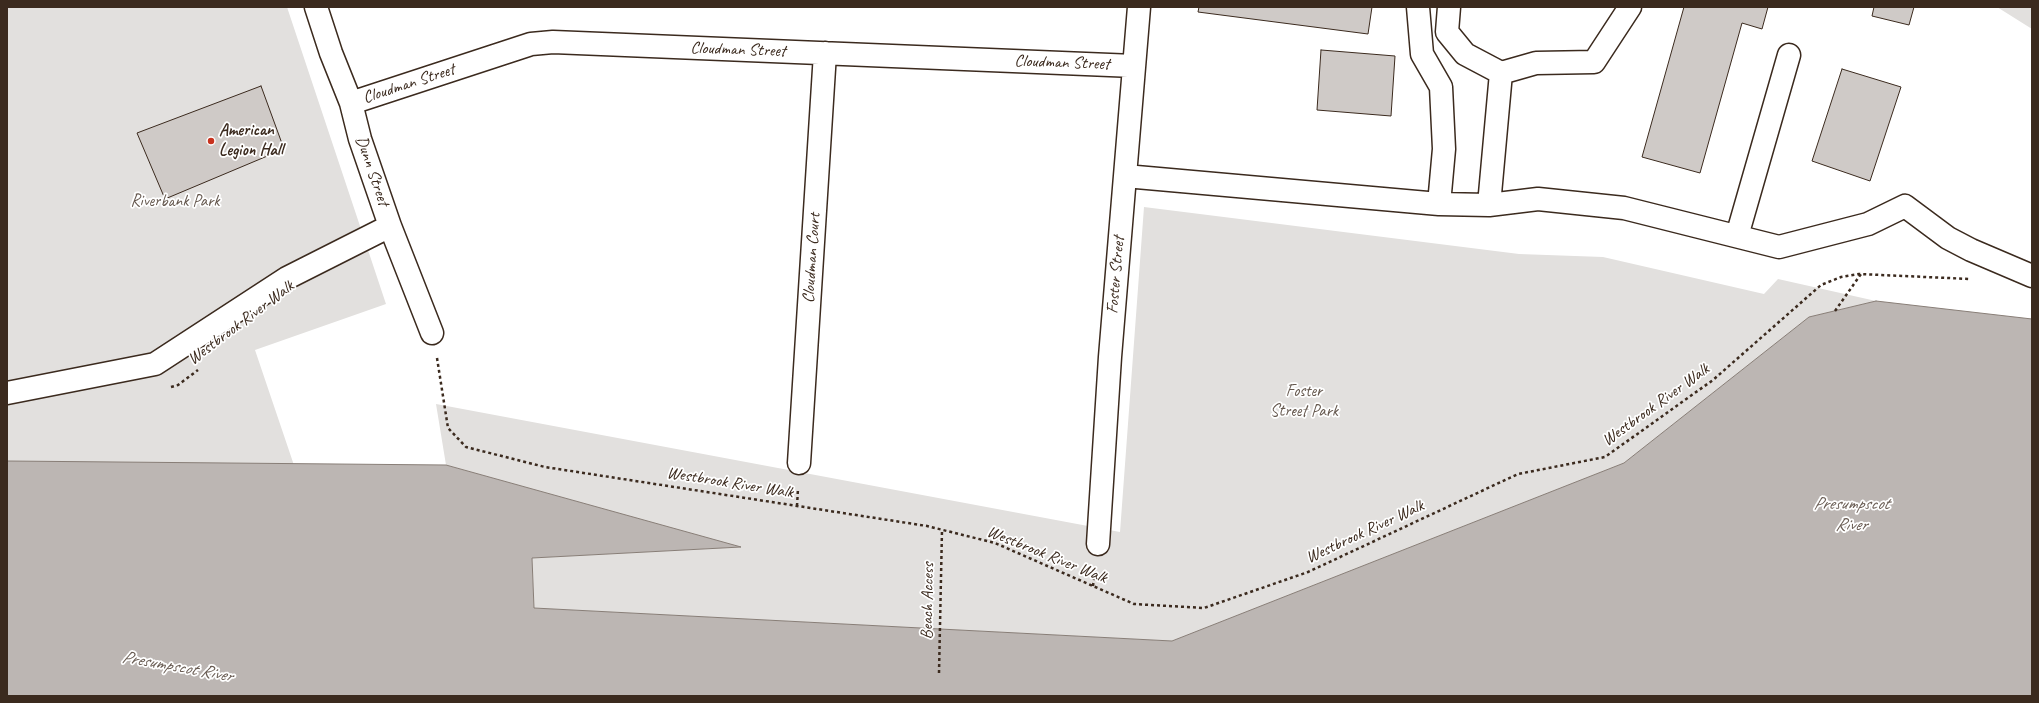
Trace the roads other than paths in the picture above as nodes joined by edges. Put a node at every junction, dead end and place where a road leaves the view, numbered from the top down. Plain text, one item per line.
1 (316, 7) edge
2 (1139, 7) edge
3 (1418, 7) edge
4 (1449, 7) edge
5 (1630, 7) edge
6 (825, 53) junction
7 (1789, 55) dead end
8 (1134, 66) junction
9 (1501, 73) junction
10 (352, 104) junction
11 (1125, 176) junction
12 (1439, 204) junction
13 (1489, 205) junction
14 (390, 226) junction
15 (1737, 236) junction
16 (2032, 276) edge
17 (432, 333) road end
18 (7, 393) edge
19 (799, 463) dead end
20 (1098, 544) dead end

1 - 10 street, Dunn Street
2 - 8 street, Foster Street
3 - 12 street
4 - 9 street
5 - 9 street
6 - 8 street, Cloudman Street
6 - 10 street, Cloudman Street
6 - 19 street, Cloudman Court
7 - 15 street
8 - 11 street, Foster Street
9 - 13 street
10 - 14 street, Dunn Street
11 - 12 street
11 - 20 street, Foster Street
12 - 13 street
13 - 15 street
14 - 17 street, Dunn Street
14 - 18 street
15 - 16 street

